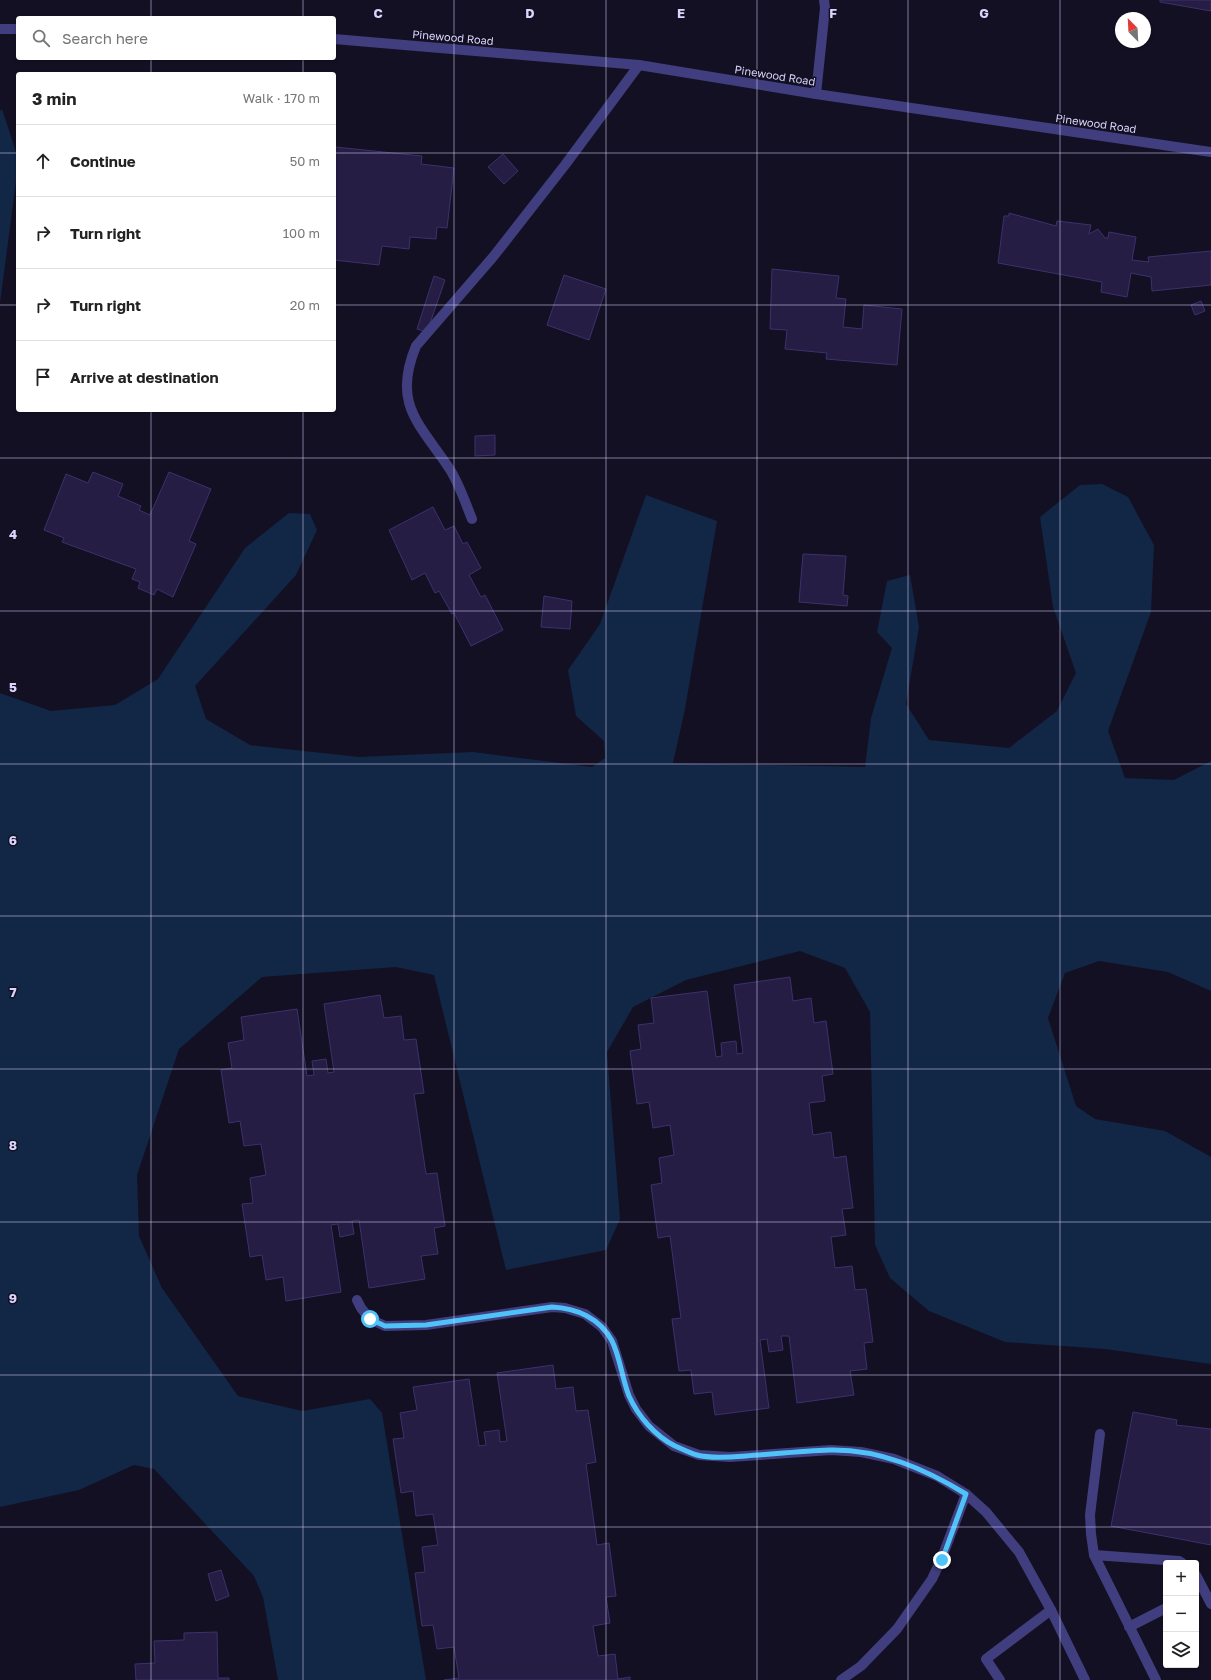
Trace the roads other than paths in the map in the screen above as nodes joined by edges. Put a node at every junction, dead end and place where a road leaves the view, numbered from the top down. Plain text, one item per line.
1 (824, 0) edge
2 (0, 29) edge
3 (16, 29) edge
4 (336, 39) edge
5 (639, 65) junction
6 (816, 94) junction
7 (1211, 152) edge
8 (472, 519) dead end
9 (357, 1300) dead end
10 (1100, 1434) dead end
11 (966, 1494) junction
12 (1094, 1555) junction
13 (1165, 1560) edge
14 (1200, 1590) edge
15 (1211, 1604) edge
16 (1051, 1610) junction
17 (1163, 1610) edge
18 (1129, 1627) junction
19 (841, 1680) edge
20 (1000, 1680) edge
21 (1085, 1680) edge
22 (1156, 1680) edge

1 - 6 street
2 - 3 street
4 - 5 street, Pinewood Road
5 - 6 street, Pinewood Road
5 - 8 street
6 - 7 street, Pinewood Road
9 - 11 street
10 - 12 street
11 - 16 street
11 - 19 street
12 - 13 street
12 - 18 street
14 - 15 street
16 - 20 street
16 - 21 street
17 - 18 street
18 - 22 street

